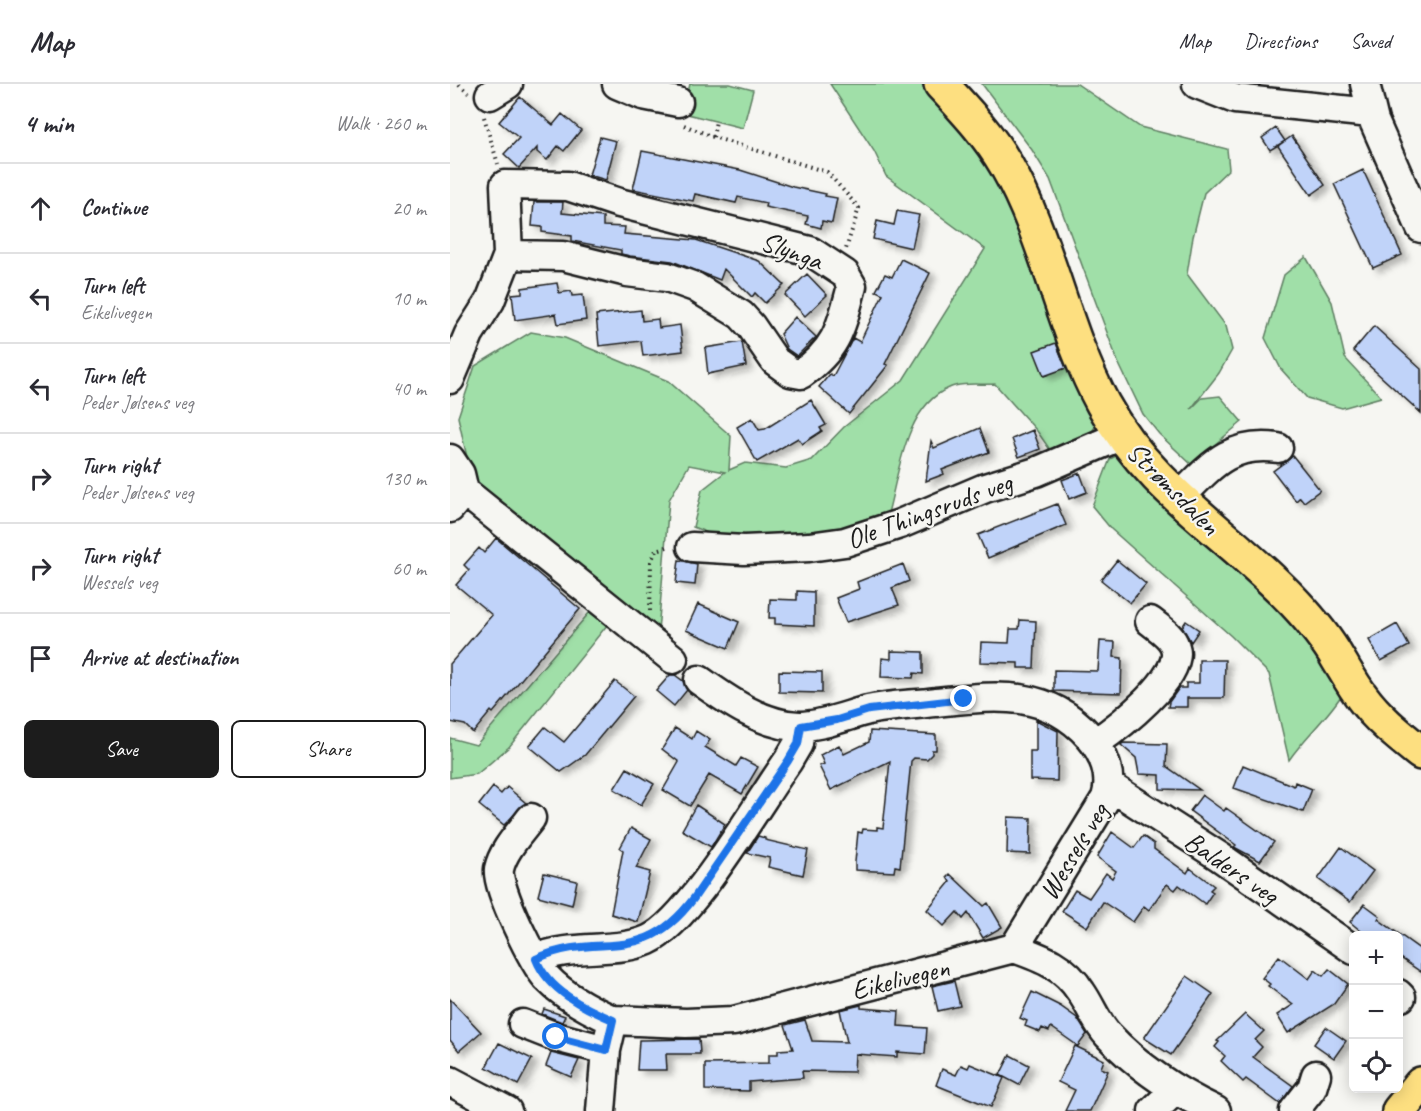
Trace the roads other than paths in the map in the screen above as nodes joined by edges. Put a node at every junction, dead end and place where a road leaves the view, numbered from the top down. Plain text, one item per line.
1 (617, 84) edge
2 (941, 84) edge
3 (1197, 84) edge
4 (1365, 84) edge
5 (678, 112) road end
6 (1370, 120) junction
7 (1421, 228) edge
8 (508, 255) junction
9 (450, 379) edge
10 (1122, 435) junction
11 (1278, 448) dead end
12 (450, 459) edge
13 (457, 499) edge
14 (1178, 499) junction
15 (692, 547) road end
16 (1150, 621) dead end
17 (674, 659) dead end
18 (699, 680) dead end
19 (801, 726) junction
20 (1095, 743) junction
21 (1421, 753) edge
22 (1110, 786) junction
23 (531, 818) dead end
24 (1349, 947) edge
25 (1014, 948) junction
26 (536, 959) junction
27 (613, 1020) junction
28 (523, 1024) dead end
29 (606, 1050) junction
30 (1316, 1075) dead end
31 (450, 1082) edge
32 (1421, 1084) edge
33 (1175, 1090) junction
34 (507, 1111) edge
35 (601, 1111) edge
36 (1153, 1111) edge
37 (1216, 1111) edge
38 (1294, 1111) edge
39 (1399, 1111) edge

1 - 5 street
2 - 10 main road, Strømsdalen
3 - 6 street
4 - 6 street
6 - 7 street
8 - 8 street, Slynga
8 - 9 street
10 - 14 main road, Strømsdalen
10 - 15 street, Ole Thingsruds veg
11 - 14 street
12 - 13 street
13 - 17 street
14 - 21 main road, Strømsdalen
16 - 20 street
18 - 19 street, Wessels veg
19 - 20 street, Wessels veg
19 - 26 street
20 - 22 street, Wessels veg
22 - 24 street, Balders veg
22 - 25 street, Wessels veg
23 - 26 street
25 - 27 street, Eikelivegen
25 - 33 street
26 - 27 street
27 - 29 street
28 - 29 street
29 - 35 street
30 - 38 street
31 - 34 street
32 - 39 main road
33 - 36 street
33 - 37 street

